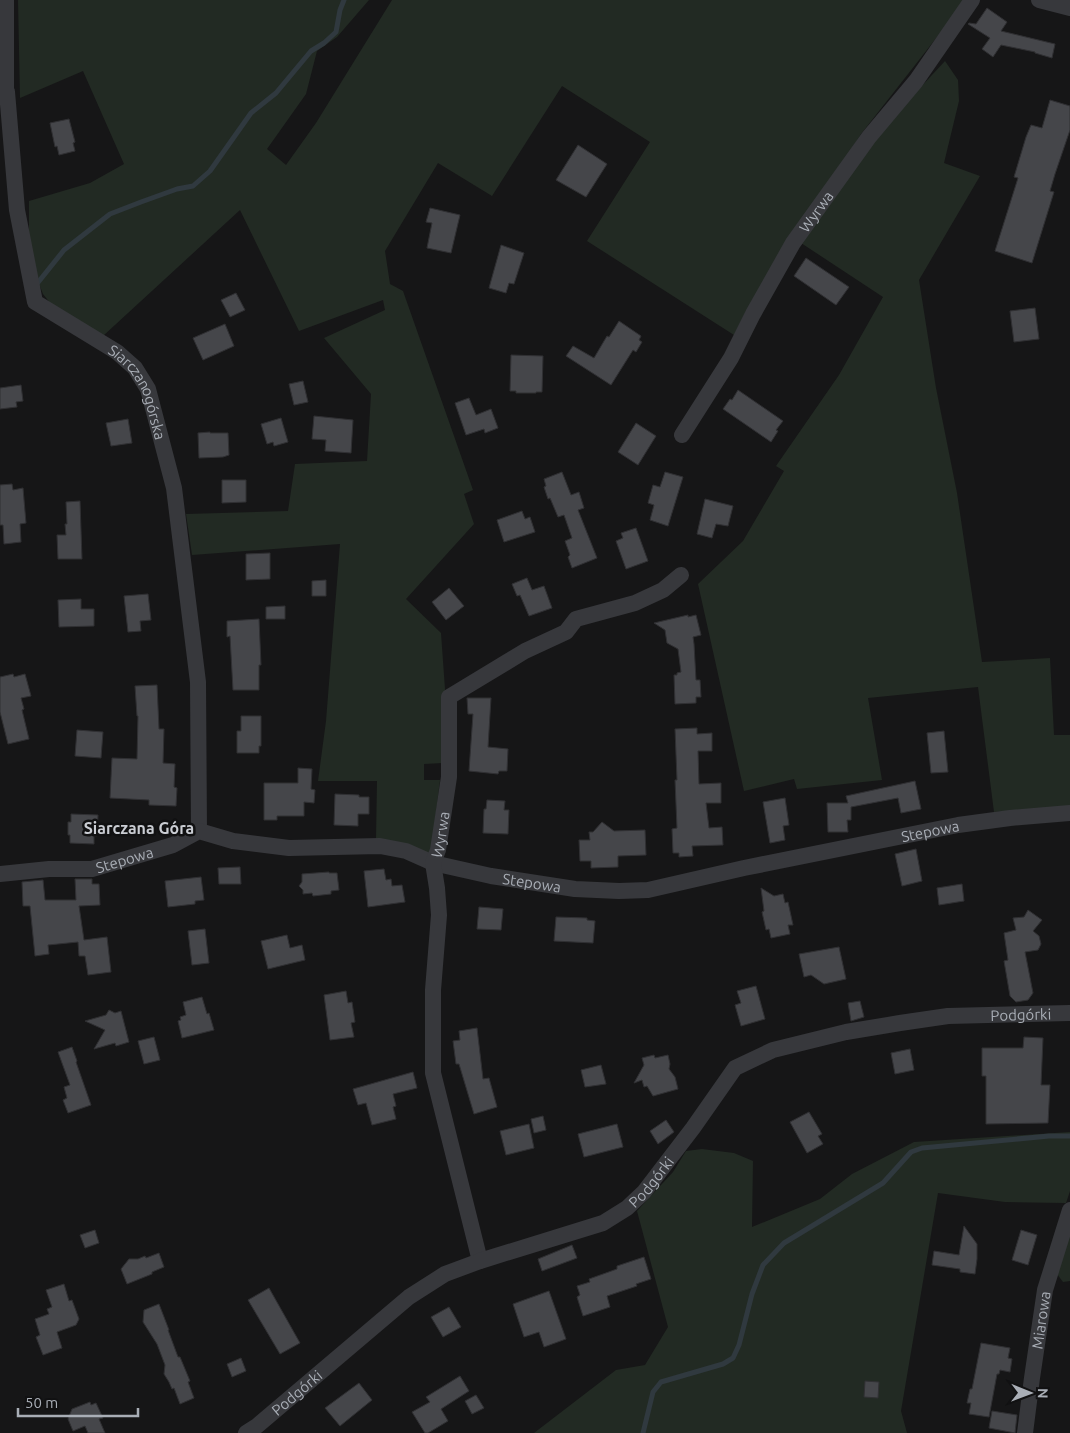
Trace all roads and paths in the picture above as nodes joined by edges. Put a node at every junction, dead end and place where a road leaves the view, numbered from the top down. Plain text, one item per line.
1 (6, 0) edge
2 (972, 0) edge
3 (1038, 0) edge
4 (1070, 8) edge
5 (682, 435) dead end
6 (681, 575) dead end
7 (1070, 813) edge
8 (199, 831) junction
9 (433, 862) junction
10 (0, 874) edge
11 (1070, 1013) edge
12 (1070, 1210) edge
13 (480, 1261) junction
14 (246, 1433) edge
15 (1025, 1433) edge

1 - 8 street, Siarczanogórska
2 - 5 street, Wyrwa
3 - 4 street
6 - 9 street, Wyrwa
7 - 9 street, Stepowa
8 - 9 street, Stepowa
8 - 10 street, Stepowa
9 - 13 street, Wyrwa
11 - 13 street, Podgórki
12 - 15 street, Miarowa
13 - 14 street, Podgórki

